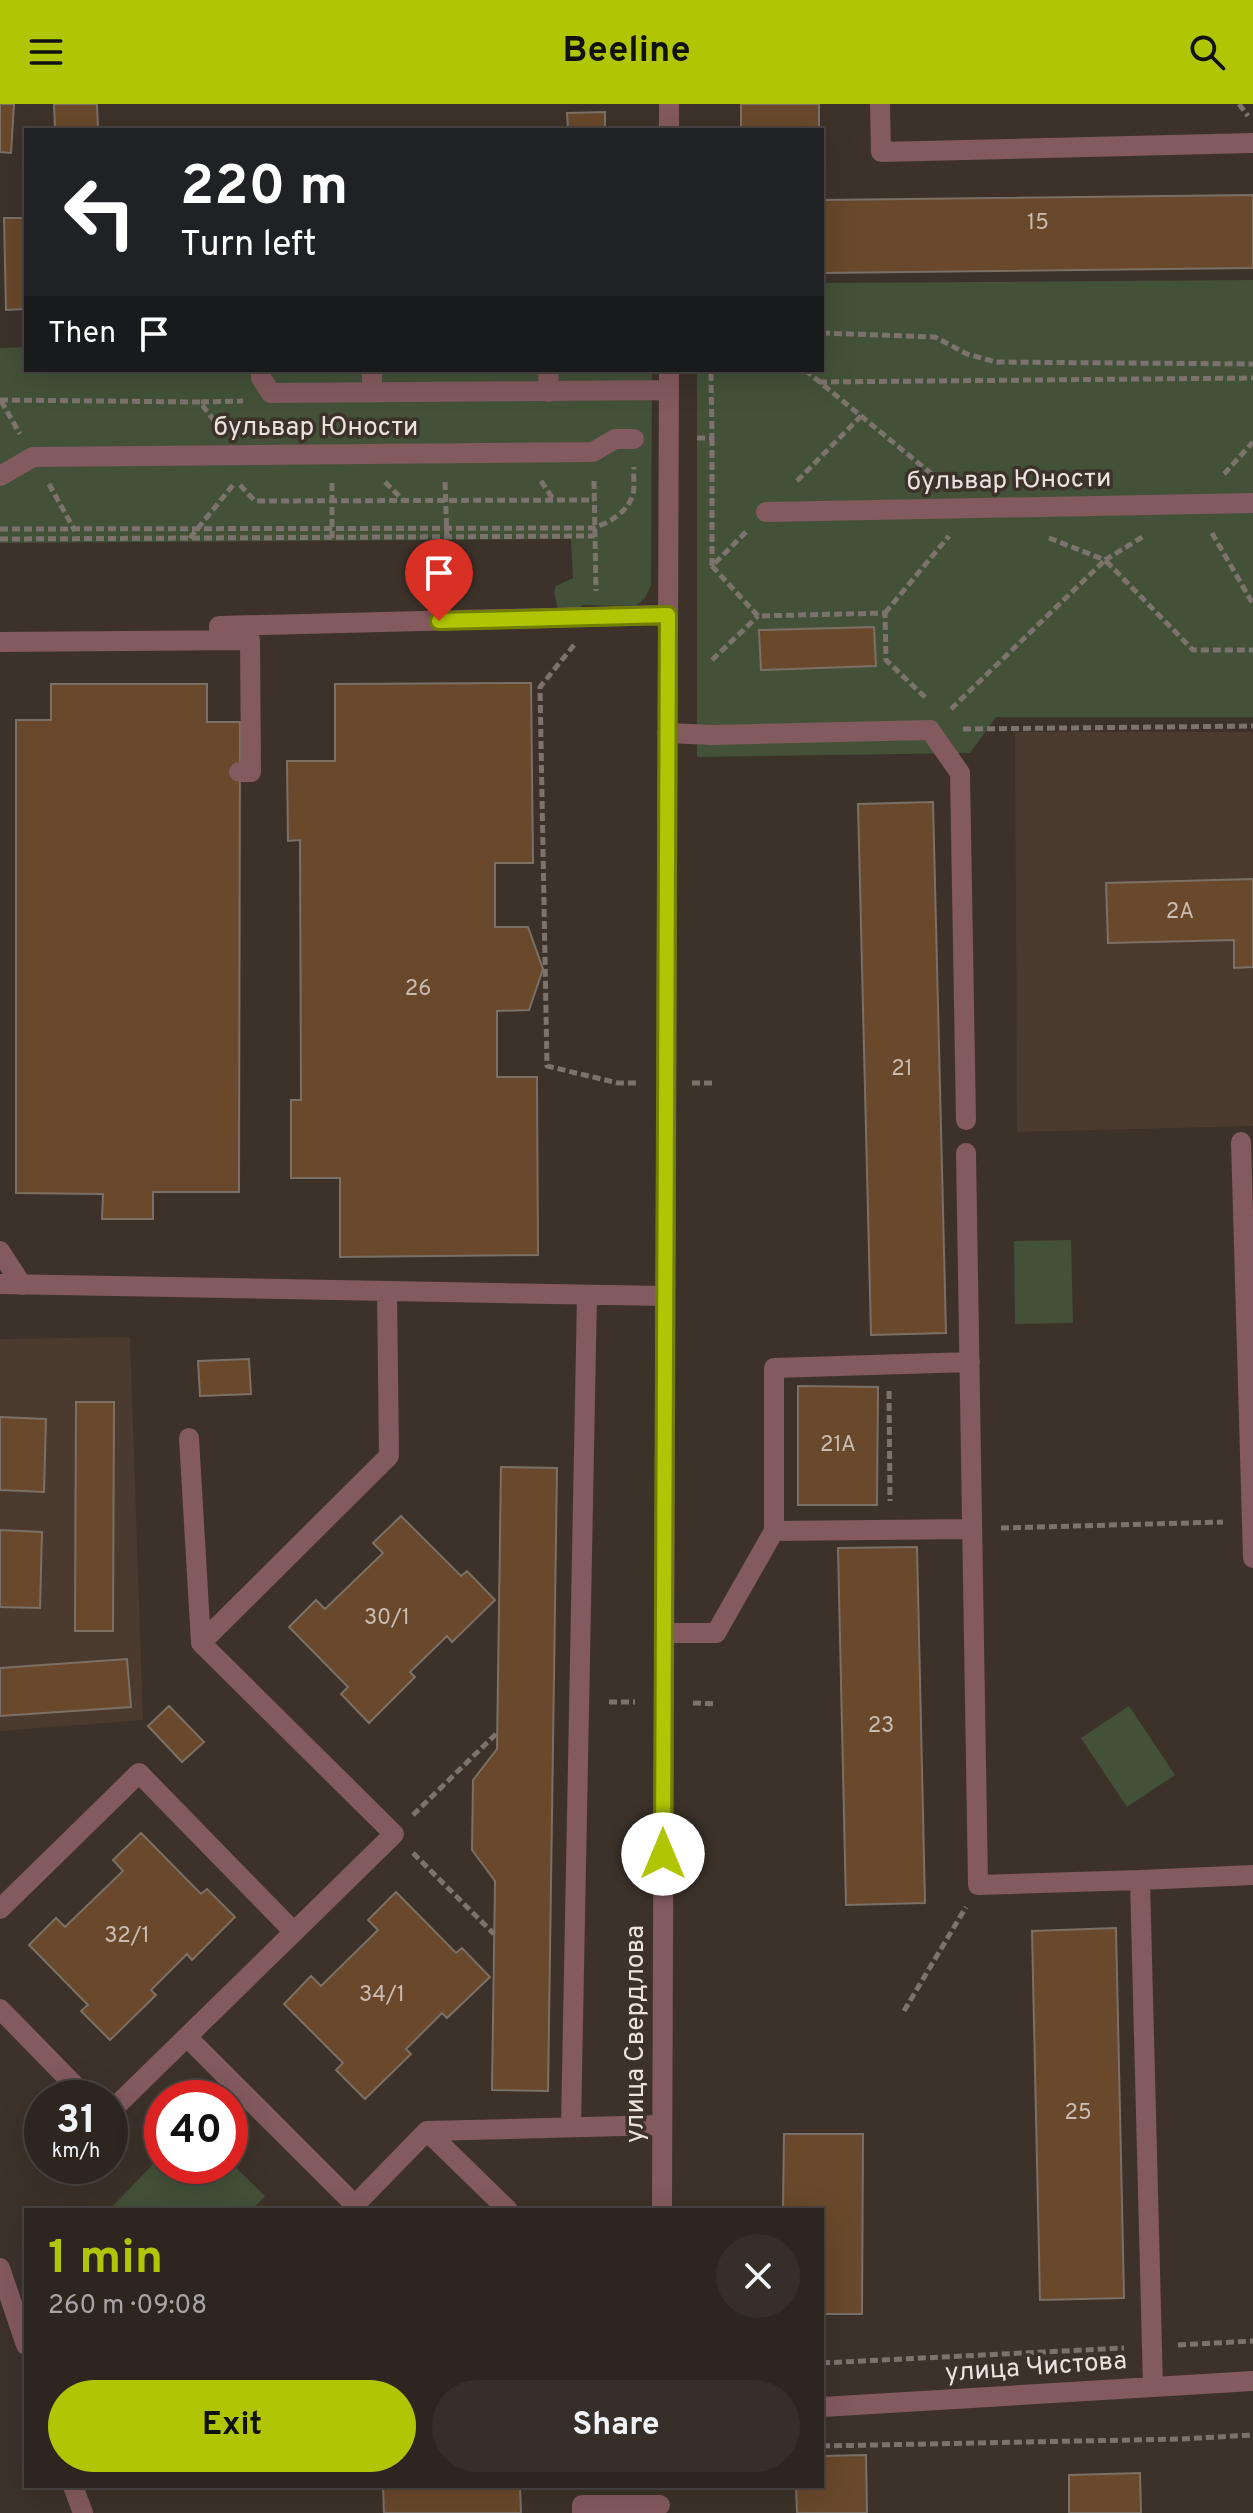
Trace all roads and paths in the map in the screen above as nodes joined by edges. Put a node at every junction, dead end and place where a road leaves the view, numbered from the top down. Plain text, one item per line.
1 (669, 104) edge
2 (880, 104) edge
3 (669, 128) edge
4 (1253, 143) edge
5 (824, 333) edge
6 (1253, 364) edge
7 (261, 372) edge
8 (372, 372) edge
9 (548, 372) edge
10 (807, 372) edge
11 (1253, 378) edge
12 (669, 380) edge
13 (819, 382) junction
14 (372, 392) junction
15 (549, 392) junction
16 (271, 393) junction
17 (0, 400) edge
18 (200, 402) junction
19 (861, 416) junction
20 (712, 438) dead end
21 (634, 439) joint
22 (593, 452) junction
23 (331, 453) junction
24 (444, 453) junction
25 (212, 454) junction
26 (239, 454) junction
27 (0, 476) edge
28 (594, 500) junction
29 (332, 501) junction
30 (446, 501) junction
31 (1253, 503) edge
32 (1196, 504) junction
33 (973, 508) junction
34 (766, 512) junction
35 (332, 528) junction
36 (446, 528) junction
37 (594, 528) junction
38 (0, 529) edge
39 (595, 536) junction
40 (447, 537) junction
41 (332, 538) junction
42 (0, 539) edge
43 (712, 566) junction
44 (1253, 604) edge
45 (885, 613) junction
46 (668, 615) junction
47 (758, 616) junction
48 (596, 617) junction
49 (220, 640) junction
50 (0, 642) edge
51 (1253, 650) edge
52 (712, 660) dead end
53 (937, 722) junction
54 (1253, 726) edge
55 (667, 733) junction
56 (239, 772) dead end
57 (666, 1083) junction
58 (714, 1083) dead end
59 (966, 1120) dead end
60 (1241, 1142) dead end
61 (966, 1153) dead end
62 (0, 1251) edge
63 (0, 1284) edge
64 (22, 1285) junction
65 (387, 1291) junction
66 (587, 1295) junction
67 (665, 1296) junction
68 (970, 1362) junction
69 (889, 1365) junction
70 (189, 1438) dead end
71 (1252, 1521) edge
72 (972, 1529) junction
73 (891, 1530) junction
74 (774, 1531) junction
75 (1253, 1558) edge
76 (664, 1633) junction
77 (201, 1643) junction
78 (498, 1732) dead end
79 (394, 1834) junction
80 (1253, 1875) edge
81 (1140, 1880) junction
82 (978, 1885) junction
83 (0, 1909) edge
84 (294, 1932) junction
85 (494, 1934) dead end
86 (0, 2009) edge
87 (904, 2011) dead end
88 (187, 2037) junction
89 (69, 2080) edge
90 (128, 2094) edge
91 (662, 2125) junction
92 (571, 2126) junction
93 (427, 2131) junction
94 (353, 2208) edge
95 (506, 2208) edge
96 (662, 2208) edge
97 (0, 2268) edge
98 (24, 2339) edge
99 (1253, 2341) edge
100 (1152, 2347) junction
101 (824, 2363) edge
102 (1253, 2381) edge
103 (1153, 2387) junction
104 (824, 2407) edge
105 (1253, 2435) edge
106 (824, 2446) edge
107 (74, 2488) edge
108 (660, 2501) edge
109 (83, 2513) edge
110 (582, 2513) edge

1 - 3 street
2 - 4 street
5 - 6 path
7 - 16 street
8 - 14 street
9 - 15 street
10 - 13 path
11 - 13 path
12 - 15 street
12 - 46 street, улица Свердлова
13 - 19 path
14 - 15 street
14 - 16 street
16 - 18 path
17 - 18 path
18 - 26 path
19 - 33 path
19 - 34 path
20 - 43 path
21 - 22 street, бульвар Юности
21 - 37 path
22 - 24 street, бульвар Юности
22 - 28 path
23 - 24 street, бульвар Юности
23 - 26 street, бульвар Юности
23 - 29 path
24 - 30 path
25 - 26 street, бульвар Юности
25 - 27 street, бульвар Юности
25 - 29 path
28 - 30 path
28 - 37 path
29 - 30 path
29 - 35 path
30 - 36 path
31 - 32 street, бульвар Юности
32 - 33 street, бульвар Юности
32 - 44 path
33 - 34 street, бульвар Юности
33 - 45 path
34 - 43 path
35 - 36 path
35 - 38 path
35 - 41 path
36 - 37 path
36 - 40 path
37 - 39 path
39 - 40 path
39 - 48 path
40 - 41 path
41 - 42 path
43 - 47 path
45 - 47 path
45 - 53 path
46 - 48 street
46 - 55 street, улица Свердлова
47 - 52 path
48 - 49 street
48 - 57 path
49 - 50 street
49 - 56 street
51 - 53 path
53 - 54 path
53 - 55 street
53 - 59 street
55 - 57 street, улица Свердлова
57 - 58 path
57 - 67 street, улица Свердлова
60 - 71 street
61 - 68 street
62 - 64 street
63 - 64 street
64 - 65 street
65 - 66 street
65 - 77 street
66 - 67 street
66 - 92 street
67 - 76 street, улица Свердлова
68 - 69 street
68 - 72 street
69 - 73 path
69 - 74 street
70 - 77 street
71 - 72 path
71 - 75 street
72 - 73 street
72 - 82 street
73 - 74 street
74 - 76 street
76 - 91 street, улица Свердлова
77 - 79 street
78 - 79 path
79 - 84 street
79 - 85 path
80 - 81 street
81 - 82 street
81 - 100 street
82 - 87 path
83 - 84 street
84 - 88 street
86 - 89 street
88 - 90 street
88 - 94 street
91 - 92 street
91 - 96 street, улица Свердлова
92 - 93 street
93 - 94 street
93 - 95 street
97 - 98 street
99 - 100 path
100 - 101 path
100 - 103 street
102 - 103 street, улица Чистова
103 - 104 street, улица Чистова
105 - 106 path
107 - 109 street
108 - 110 street

